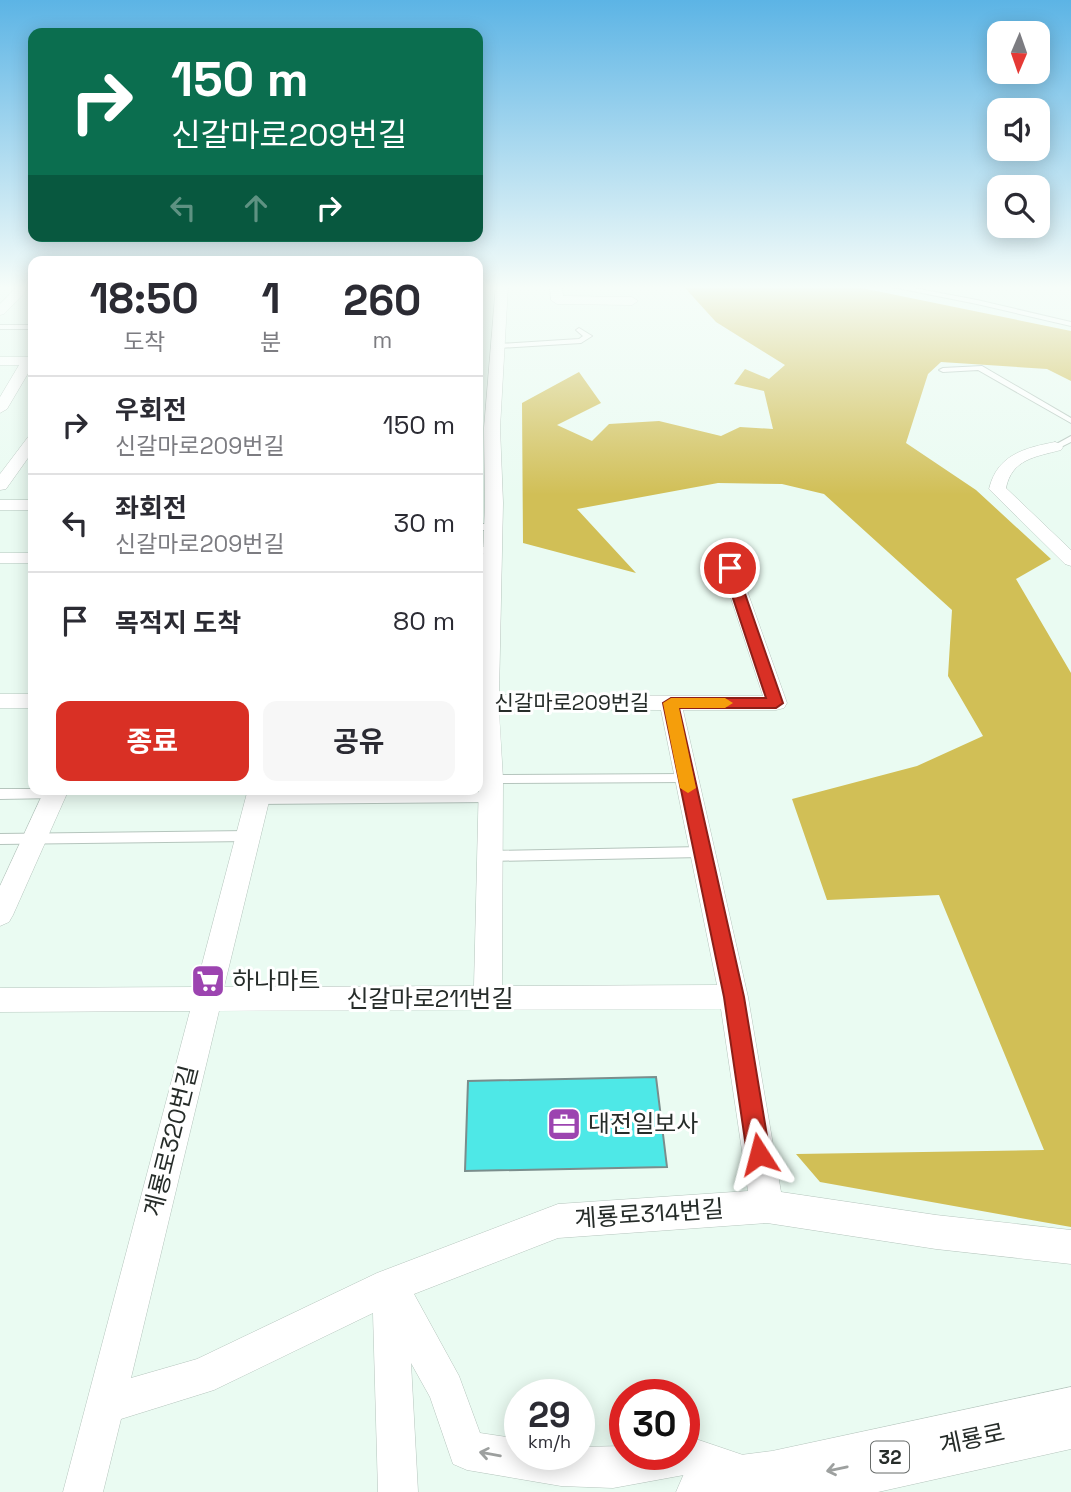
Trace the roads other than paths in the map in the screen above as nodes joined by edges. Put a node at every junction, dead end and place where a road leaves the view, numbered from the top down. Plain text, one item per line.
1 (491, 356) edge
2 (0, 361) edge
3 (28, 361) edge
4 (28, 366) edge
5 (943, 370) dead end
6 (0, 409) edge
7 (1071, 421) edge
8 (1071, 439) edge
9 (28, 447) edge
10 (1055, 447) joint
11 (0, 485) edge
12 (486, 503) edge
13 (0, 505) edge
14 (28, 505) edge
15 (486, 527) edge
16 (485, 550) edge
17 (0, 558) edge
18 (28, 558) edge
19 (1071, 560) edge
20 (730, 568) dead end
21 (485, 575) edge
22 (484, 599) edge
23 (484, 629) edge
24 (0, 701) edge
25 (28, 701) edge
26 (483, 702) edge
27 (671, 703) junction
28 (484, 756) edge
29 (686, 778) junction
30 (483, 788) edge
31 (491, 788) junction
32 (28, 792) edge
33 (0, 794) edge
34 (54, 795) edge
35 (258, 795) edge
36 (248, 836) junction
37 (35, 838) junction
38 (0, 839) edge
39 (702, 852) junction
40 (490, 856) junction
41 (0, 915) edge
42 (734, 997) junction
43 (488, 998) junction
44 (0, 1000) edge
45 (207, 1000) junction
46 (767, 1206) junction
47 (1071, 1247) edge
48 (390, 1286) junction
49 (105, 1404) junction
50 (1071, 1418) edge
51 (772, 1483) junction
52 (83, 1492) edge
53 (398, 1492) edge
54 (709, 1492) edge

1 - 12 street
2 - 3 street
4 - 6 street
5 - 7 lane
8 - 10 lane
9 - 11 street
10 - 19 street
12 - 15 street
13 - 14 street
15 - 16 street
16 - 21 street
17 - 18 street
20 - 27 street, 신갈마로209번길
21 - 22 street
22 - 23 street
23 - 26 street
24 - 25 street
26 - 27 street, 신갈마로209번길
26 - 28 street
27 - 29 street
28 - 31 street
29 - 31 lane
29 - 39 street
30 - 31 lane
31 - 40 street
32 - 33 lane
34 - 37 street
35 - 36 street, 계룡로320번길
36 - 37 lane
36 - 45 street, 계룡로320번길
37 - 38 lane
37 - 41 street
39 - 40 lane
39 - 42 street
40 - 43 street
42 - 43 street, 신갈마로211번길
42 - 46 street
43 - 45 street, 신갈마로211번길
44 - 45 street, 신갈마로211번길
45 - 49 street, 계룡로320번길
46 - 47 street, 계룡로314번길
46 - 48 street, 계룡로314번길
48 - 49 street, 계룡로314번길
51 -> 48 street
48 - 53 street
49 - 52 street, 계룡로320번길
50 -> 51 main road, 계룡로 / 32
51 - 54 main road, 계룡로 / 32

